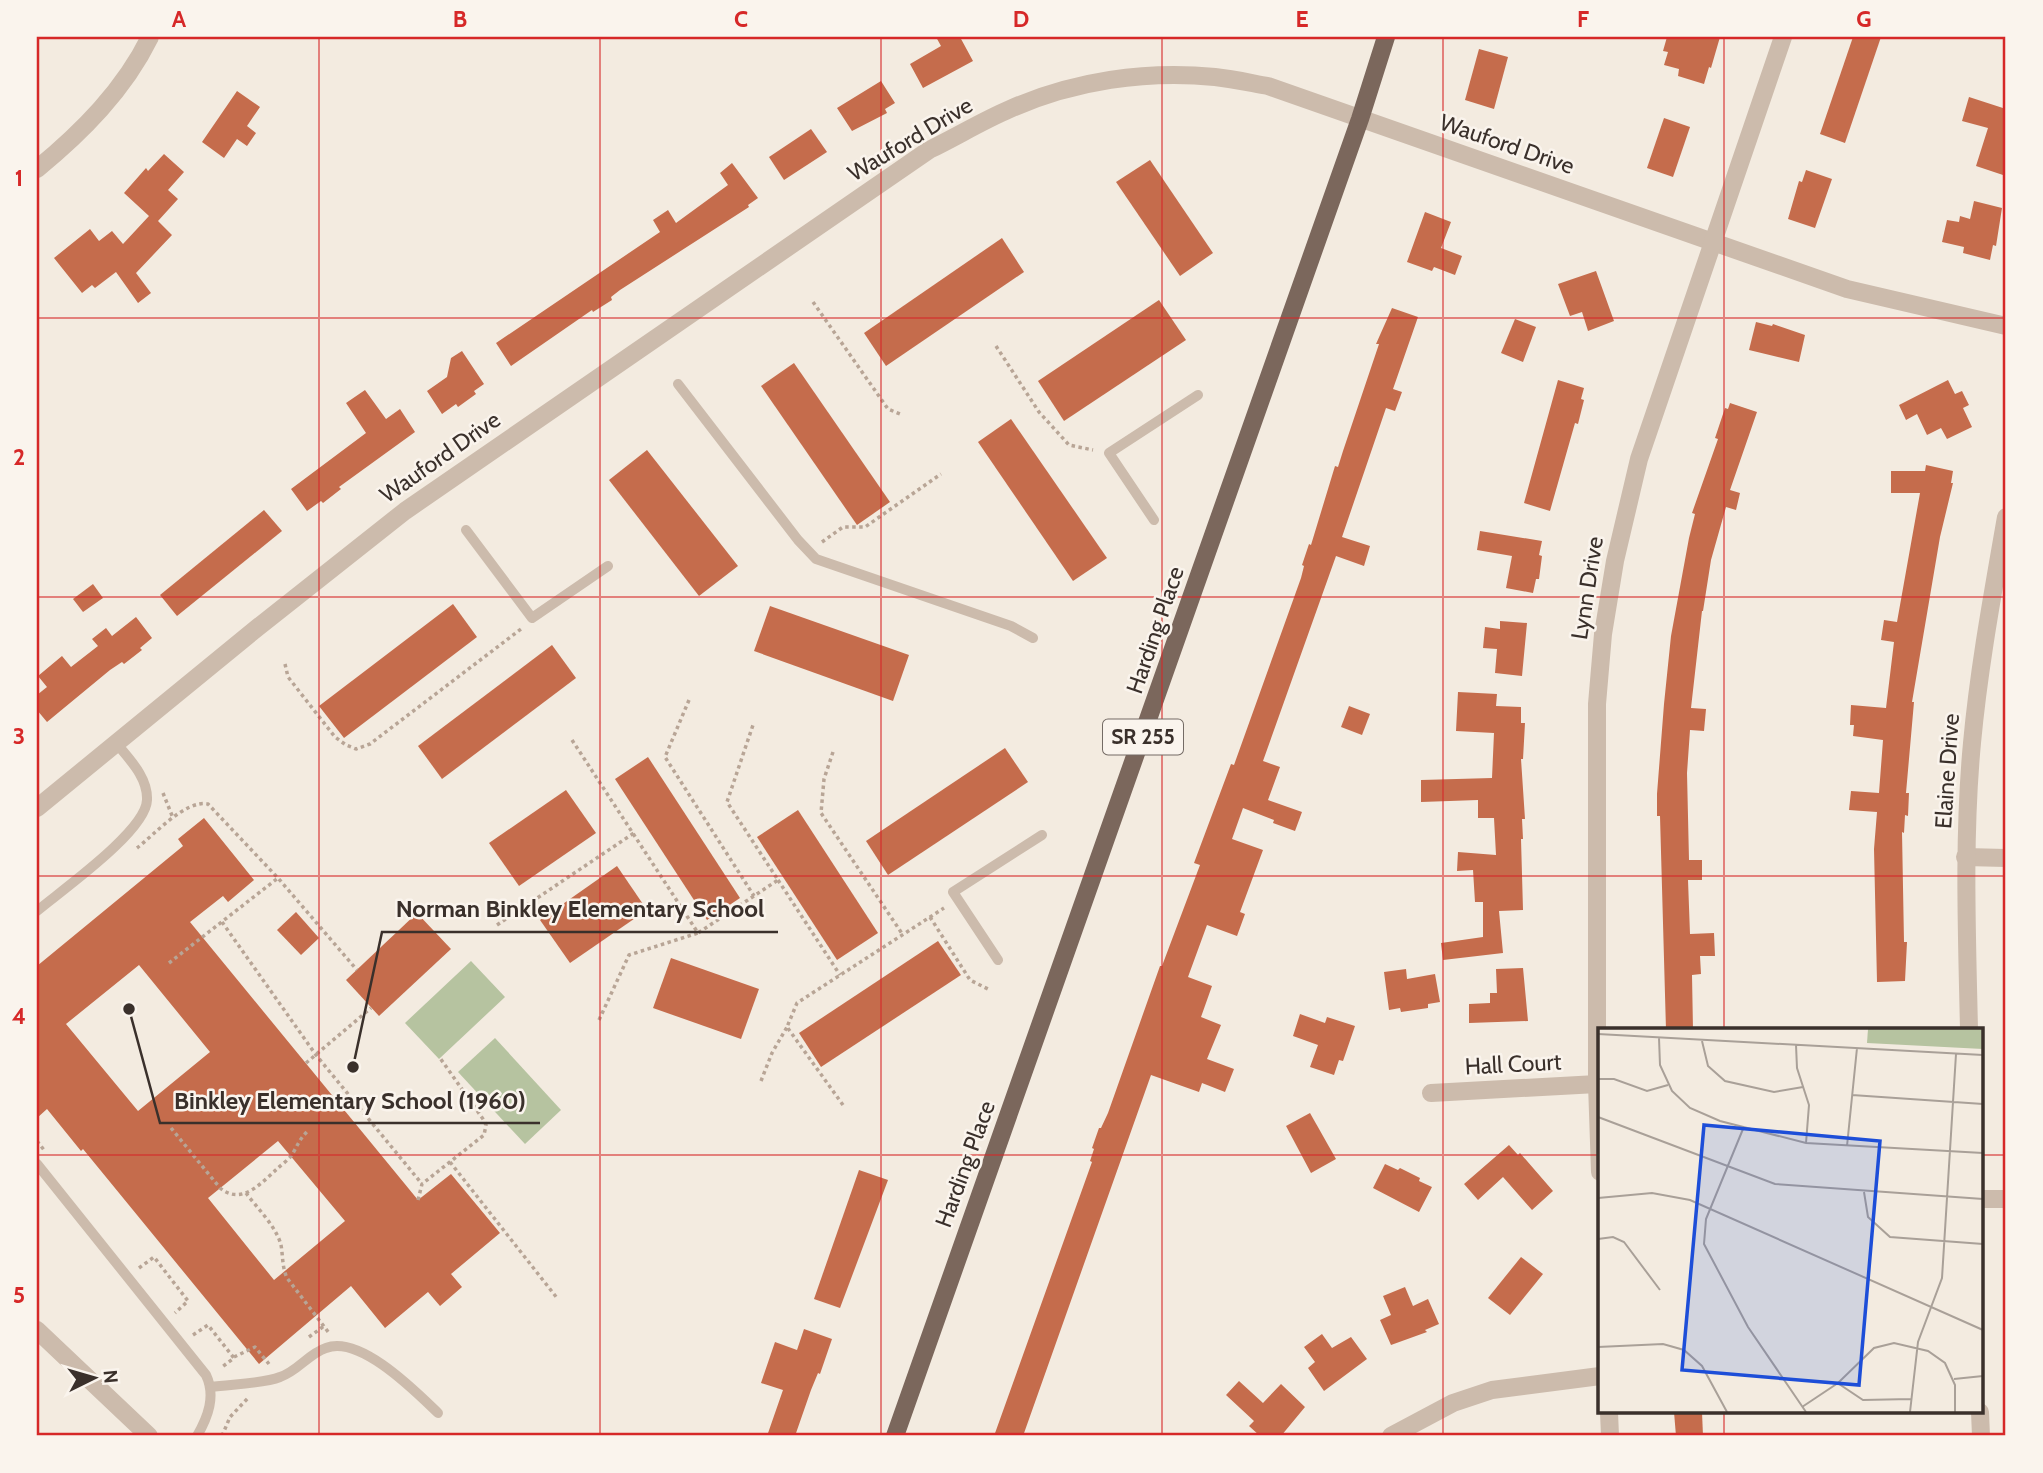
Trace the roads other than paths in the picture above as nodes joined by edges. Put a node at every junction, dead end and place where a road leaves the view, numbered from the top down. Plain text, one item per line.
1 (150, 37) edge
2 (1386, 37) edge
3 (1783, 37) edge
4 (1360, 118) junction
5 (37, 169) edge
6 (1711, 242) junction
7 (2006, 326) edge
8 (678, 384) dead end
9 (1198, 395) dead end
10 (2006, 517) edge
11 (1154, 520) dead end
12 (466, 530) dead end
13 (608, 566) dead end
14 (1033, 638) dead end
15 (116, 743) junction
16 (37, 808) edge
17 (1042, 835) dead end
18 (1965, 857) junction
19 (2006, 858) edge
20 (37, 911) edge
21 (998, 960) dead end
22 (1969, 1028) edge
23 (1597, 1084) junction
24 (1431, 1093) dead end
25 (1598, 1113) edge
26 (37, 1164) edge
27 (1983, 1199) edge
28 (2006, 1199) edge
29 (37, 1330) edge
30 (1598, 1376) edge
31 (211, 1387) junction
32 (438, 1413) dead end
33 (1609, 1414) edge
34 (1980, 1414) edge
35 (149, 1436) edge
36 (197, 1436) edge
37 (895, 1436) edge
38 (1391, 1436) edge
39 (1610, 1436) edge
40 (1981, 1436) edge

1 - 5 street
2 - 4 main road, Harding Place / SR 255
3 - 6 street, Lynn Drive
4 - 6 street, Wauford Drive
4 - 15 street, Wauford Drive
4 - 37 main road, Harding Place / SR 255
6 - 7 street, Wauford Drive
6 - 23 street, Lynn Drive
8 - 14 lane
9 - 11 lane
10 - 18 street, Elaine Drive
12 - 13 lane
15 - 16 street, Wauford Drive
15 - 20 lane
17 - 21 lane
18 - 19 street
18 - 22 street, Elaine Drive
23 - 24 street, Hall Court
23 - 25 street, Lynn Drive
26 - 31 lane
27 - 28 street
29 - 35 street
30 - 38 street
31 - 32 lane
31 - 36 lane
33 - 39 street
34 - 40 street

